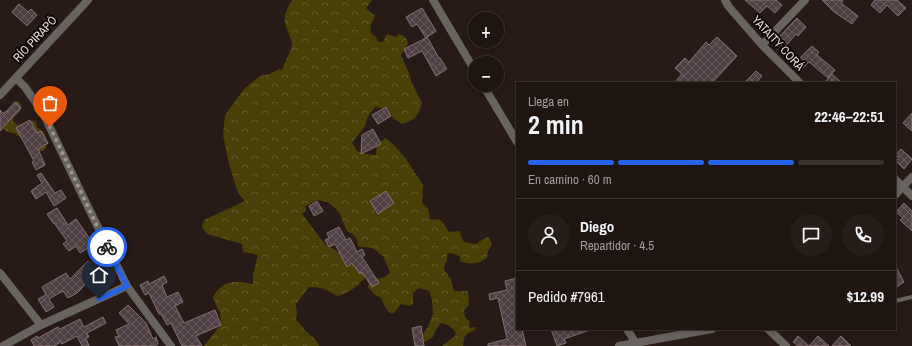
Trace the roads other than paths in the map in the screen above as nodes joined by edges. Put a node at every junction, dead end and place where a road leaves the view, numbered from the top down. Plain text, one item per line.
1 (88, 0) edge
2 (433, 0) edge
3 (725, 0) edge
4 (805, 0) edge
5 (762, 45) junction
6 (468, 59) edge
7 (16, 78) junction
8 (799, 82) edge
9 (487, 92) edge
10 (0, 94) edge
11 (516, 140) edge
12 (912, 177) edge
13 (896, 180) edge
14 (902, 187) junction
15 (896, 194) edge
16 (912, 196) edge
17 (0, 273) edge
18 (127, 286) junction
19 (912, 297) edge
20 (896, 301) edge
21 (41, 325) junction
22 (628, 330) edge
23 (706, 330) edge
24 (769, 330) edge
25 (635, 342) junction
26 (3, 346) edge
27 (171, 346) edge
28 (619, 346) edge
29 (786, 346) edge

1 - 7 street, RÍO PIRAPÓ
2 - 6 street
3 - 5 street, YATAITY CORÁ
4 - 5 street
5 - 8 street, YATAITY CORÁ
7 - 10 street, RÍO PIRAPÓ
7 - 18 street
9 - 11 street
12 - 14 street
13 - 14 street
14 - 15 street
14 - 16 street
17 - 21 street
18 - 21 street
18 - 27 street
19 - 20 lane
21 - 26 street
22 - 25 street
23 - 25 street
24 - 29 street
25 - 28 street

